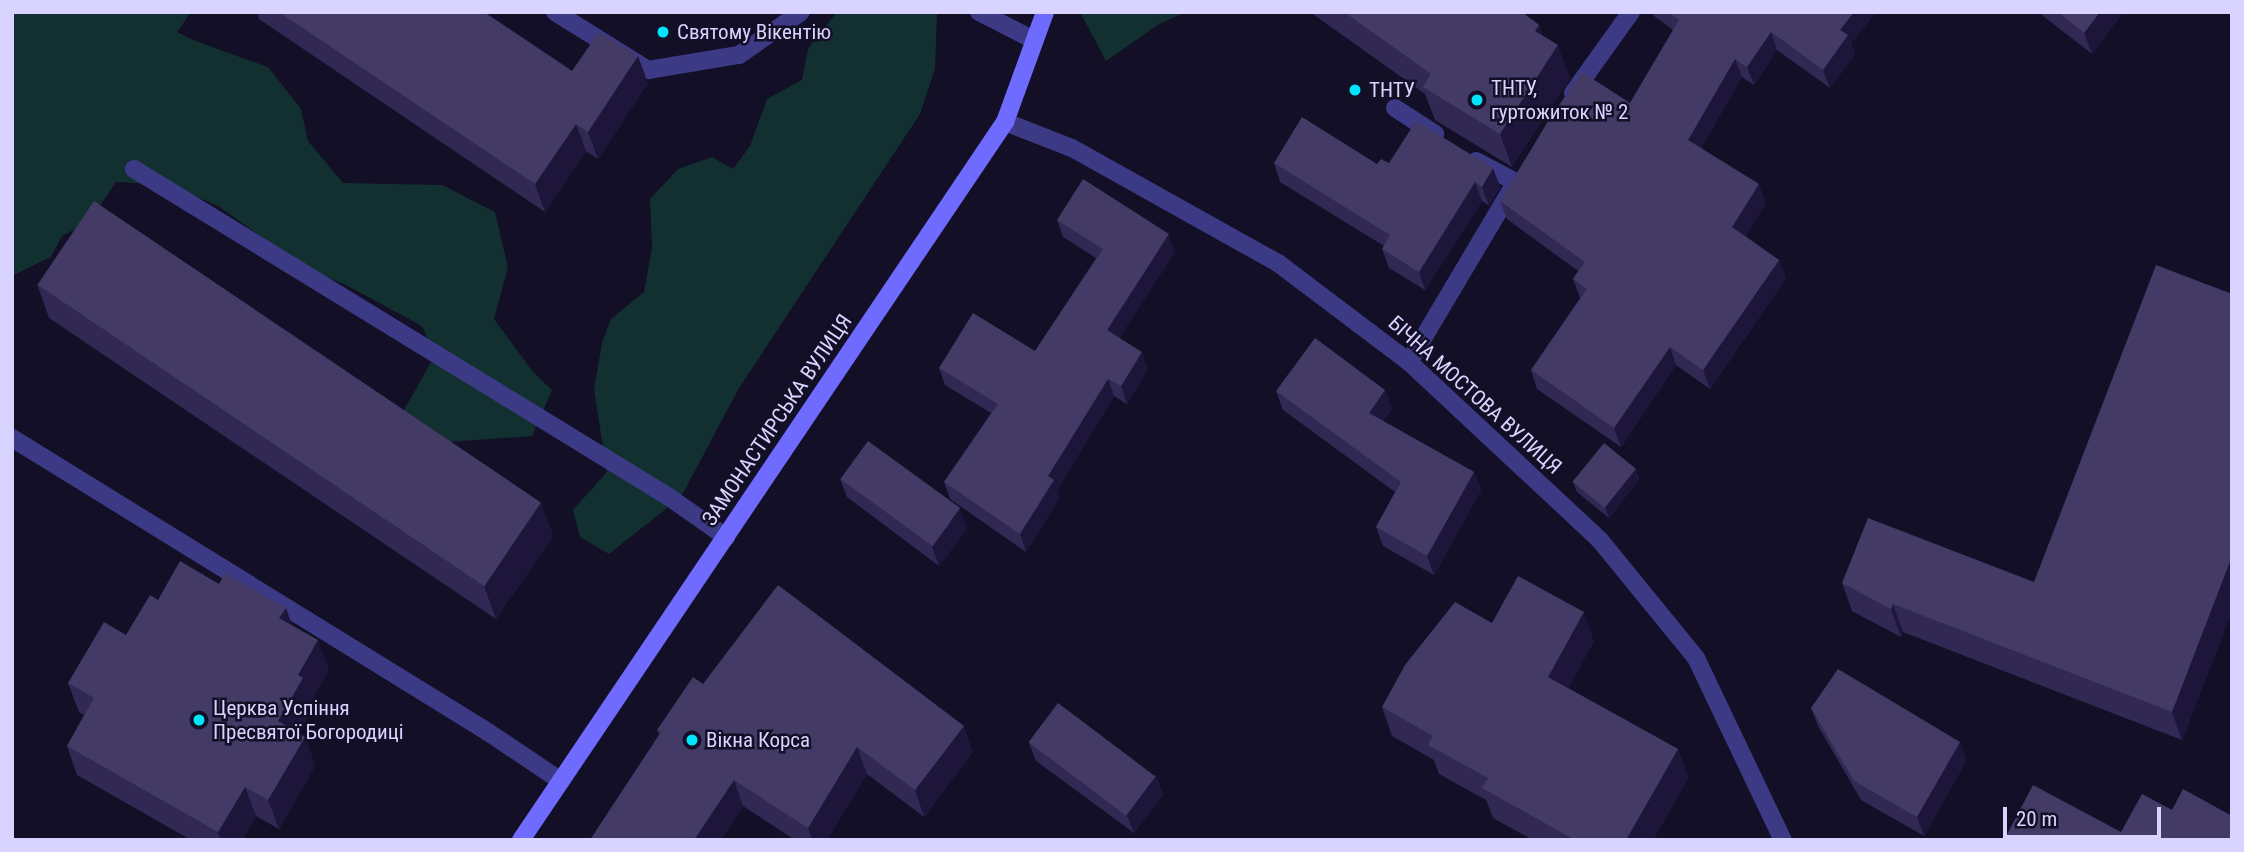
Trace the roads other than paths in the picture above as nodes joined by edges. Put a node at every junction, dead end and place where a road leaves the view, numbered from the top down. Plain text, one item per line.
1 (555, 12) edge
2 (801, 12) edge
3 (979, 12) edge
4 (1045, 12) edge
5 (1631, 12) edge
6 (1034, 40) junction
7 (1395, 108) dead end
8 (1562, 108) edge
9 (1005, 122) junction
10 (134, 169) dead end
11 (1409, 362) junction
12 (12, 438) edge
13 (726, 537) junction
14 (561, 781) junction
15 (521, 840) edge
16 (1783, 840) edge

1 - 2 street
3 - 6 street
4 - 6 main road, ЗАМОНАСТИРСЬКА ВУЛИЦЯ
5 - 8 street
6 - 9 main road, ЗАМОНАСТИРСЬКА ВУЛИЦЯ
7 - 11 street
9 - 11 street, БІЧНА МОСТОВА ВУЛИЦЯ
9 - 13 main road, ЗАМОНАСТИРСЬКА ВУЛИЦЯ
10 - 13 street
11 - 16 street, БІЧНА МОСТОВА ВУЛИЦЯ
12 - 14 street
13 - 14 main road, ЗАМОНАСТИРСЬКА ВУЛИЦЯ
14 - 15 main road, ЗАМОНАСТИРСЬКА ВУЛИЦЯ

